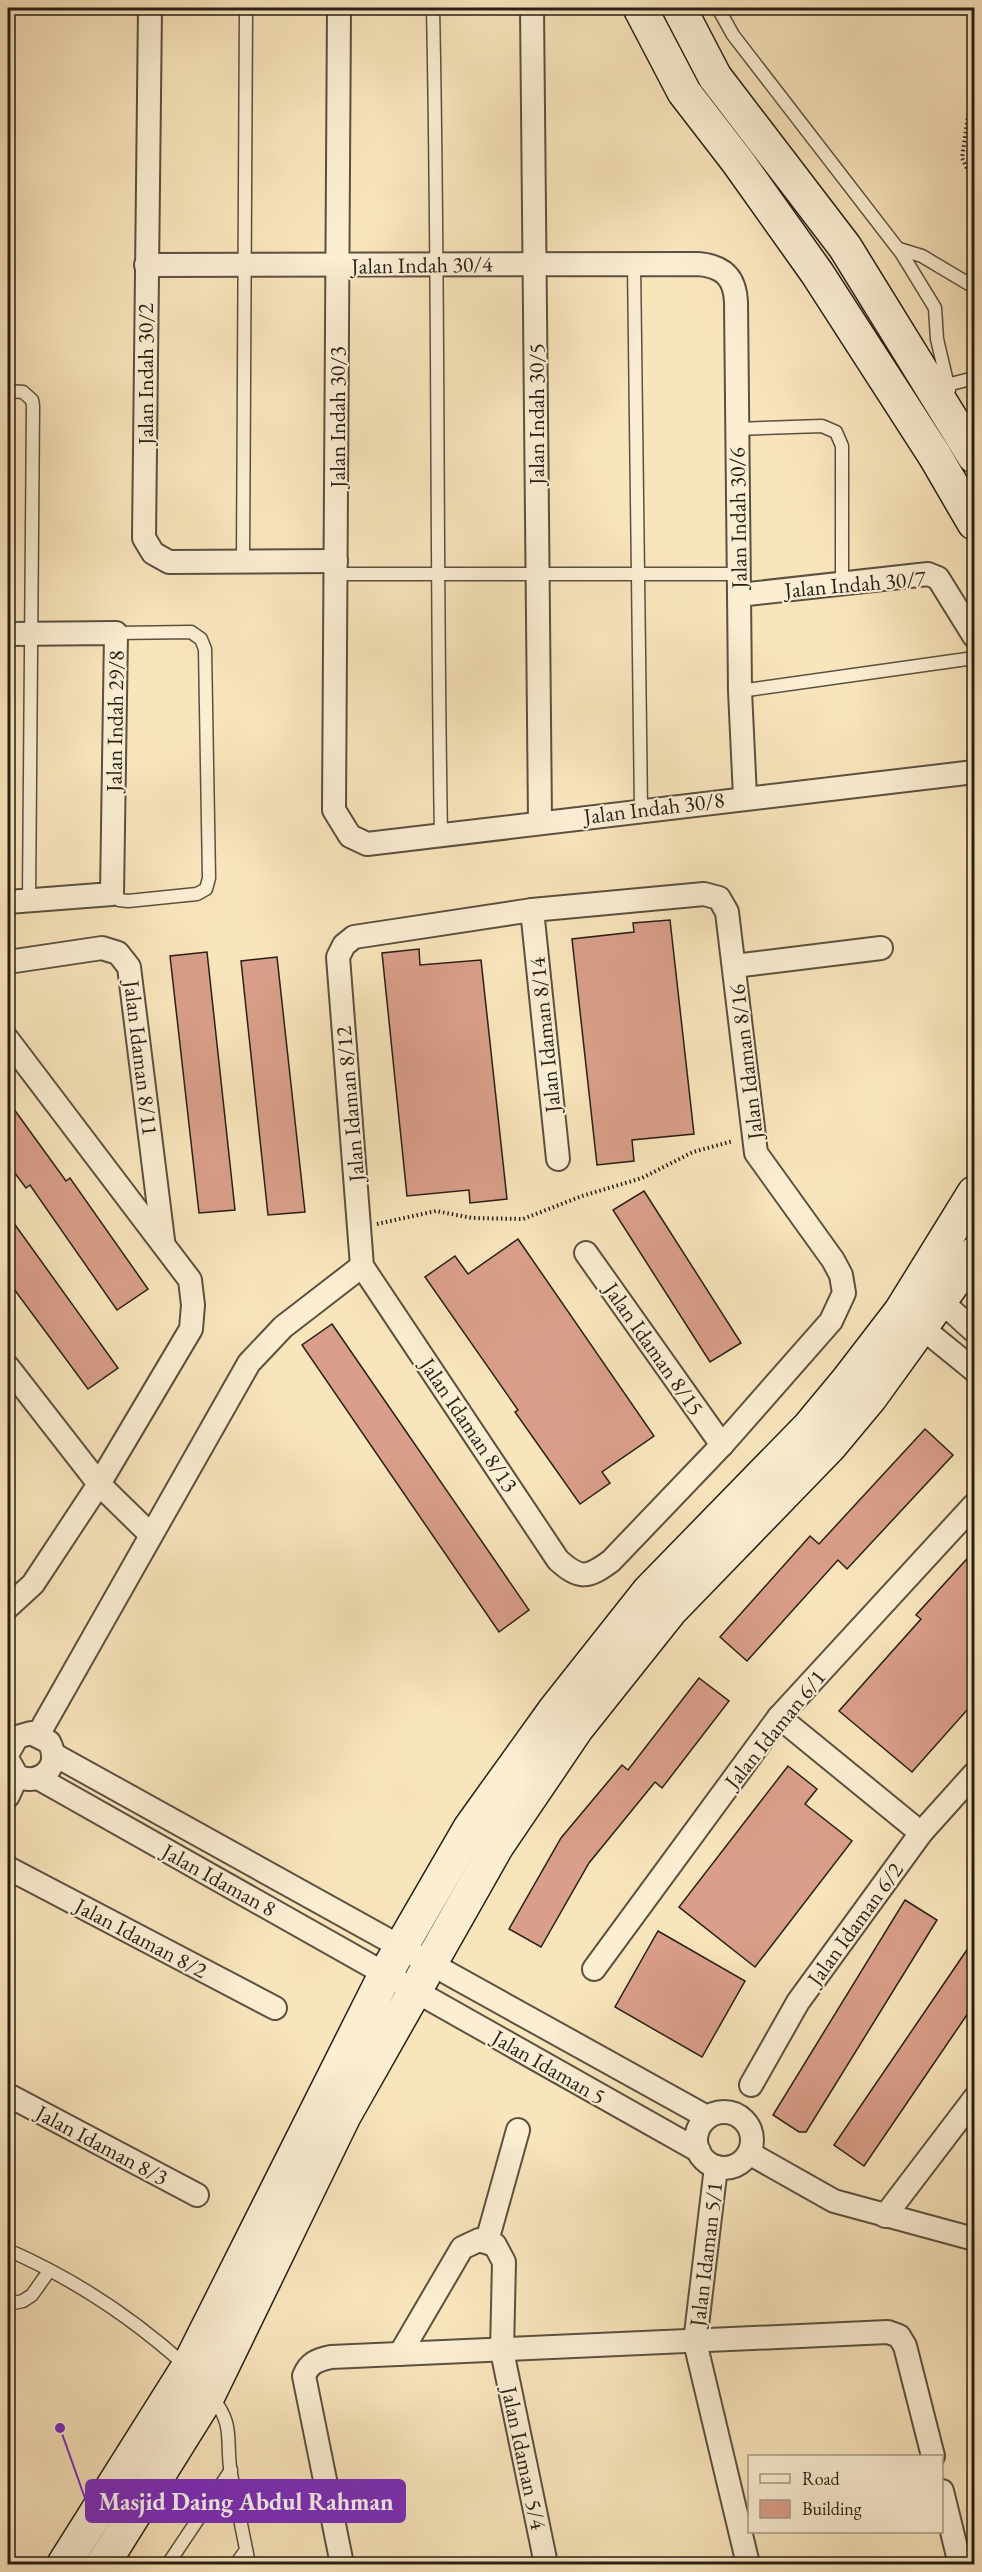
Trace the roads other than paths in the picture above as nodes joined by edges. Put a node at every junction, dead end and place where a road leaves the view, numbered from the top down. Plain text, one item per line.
1 (150, 8) edge
2 (246, 8) edge
3 (339, 8) edge
4 (433, 8) edge
5 (532, 8) edge
6 (624, 8) edge
7 (640, 8) edge
8 (679, 8) edge
9 (718, 8) edge
10 (684, 92) junction
11 (898, 249) junction
12 (438, 264) junction
13 (536, 264) junction
14 (634, 264) junction
15 (698, 264) joint
16 (146, 265) junction
17 (244, 265) junction
18 (338, 265) junction
19 (974, 288) edge
20 (975, 378) edge
21 (947, 385) junction
22 (8, 391) edge
23 (737, 429) junction
24 (974, 455) edge
25 (975, 523) edge
26 (243, 561) junction
27 (336, 567) junction
28 (638, 573) junction
29 (436, 574) junction
30 (537, 574) junction
31 (842, 584) junction
32 (739, 585) junction
33 (116, 633) junction
34 (8, 634) edge
35 (31, 634) junction
36 (975, 636) edge
37 (975, 658) edge
38 (740, 691) junction
39 (975, 772) edge
40 (745, 797) junction
41 (641, 810) junction
42 (540, 822) junction
43 (341, 824) joint
44 (441, 835) junction
45 (112, 894) junction
46 (18, 901) edge
47 (532, 910) junction
48 (881, 948) dead end
49 (8, 962) edge
50 (734, 966) junction
51 (8, 1040) edge
52 (558, 1159) dead end
53 (975, 1193) edge
54 (164, 1242) junction
55 (586, 1253) dead end
56 (975, 1254) edge
57 (362, 1266) junction
58 (930, 1291) junction
59 (911, 1319) junction
60 (975, 1331) edge
61 (8, 1367) edge
62 (975, 1370) edge
63 (722, 1445) junction
64 (99, 1484) junction
65 (975, 1505) edge
66 (151, 1535) junction
67 (8, 1607) edge
68 (779, 1717) junction
69 (39, 1735) junction
70 (8, 1753) edge
71 (53, 1754) junction
72 (975, 1774) edge
73 (18, 1777) edge
74 (921, 1833) junction
75 (218, 1846) junction
76 (8, 1868) edge
77 (206, 1872) junction
78 (408, 1969) junction
79 (594, 1970) dead end
80 (274, 2008) dead end
81 (751, 2085) dead end
82 (8, 2095) edge
83 (975, 2099) edge
84 (707, 2117) junction
85 (518, 2130) dead end
86 (699, 2151) junction
87 (749, 2153) junction
88 (716, 2166) junction
89 (197, 2195) dead end
90 (885, 2216) junction
91 (975, 2239) edge
92 (487, 2241) junction
93 (8, 2250) edge
94 (49, 2271) junction
95 (9, 2302) edge
96 (695, 2342) junction
97 (502, 2351) junction
98 (400, 2354) junction
99 (188, 2367) junction
100 (209, 2394) junction
101 (932, 2455) edge
102 (231, 2470) junction
103 (943, 2495) edge
104 (246, 2550) junction
105 (64, 2565) edge
106 (103, 2565) edge
107 (168, 2565) edge
108 (236, 2565) edge
109 (249, 2565) edge
110 (342, 2565) edge
111 (546, 2565) edge
112 (748, 2565) edge
113 (960, 2565) edge

1 - 16 street, Jalan Indah 30/2
2 - 17 lane
3 - 18 street, Jalan Indah 30/3
4 - 12 lane
5 - 13 street, Jalan Indah 30/5
6 - 10 main road
7 - 10 main road
8 - 24 main road
9 - 11 lane
10 - 25 main road
11 - 19 lane
11 - 21 lane
12 - 13 street, Jalan Indah 30/4
12 - 18 street, Jalan Indah 30/4
12 - 29 lane
13 - 14 street, Jalan Indah 30/4
13 - 30 street, Jalan Indah 30/5
14 - 15 street, Jalan Indah 30/4
14 - 28 lane
15 - 23 street, Jalan Indah 30/6
16 - 17 street, Jalan Indah 30/4
16 - 26 street, Jalan Indah 30/2
17 - 18 street, Jalan Indah 30/4
17 - 26 lane
18 - 27 street, Jalan Indah 30/3
20 - 21 lane
21 - 24 lane
22 - 35 lane
23 - 31 lane
23 - 32 street, Jalan Indah 30/6
26 - 27 street, Jalan Indah 30/2
27 - 29 lane
27 - 43 street, Jalan Indah 30/3
28 - 30 lane
28 - 32 lane
28 - 41 lane
29 - 30 lane
29 - 44 lane
30 - 42 street, Jalan Indah 30/5
31 - 32 street, Jalan Indah 30/7
31 - 36 street, Jalan Indah 30/7
32 - 38 street, Jalan Indah 30/6
33 - 35 street, Jalan Indah 29/8
33 - 45 street, Jalan Indah 29/8
33 - 45 lane
34 - 35 street, Jalan Indah 29/8
35 - 46 lane
37 - 38 lane
38 - 40 street, Jalan Indah 30/6
39 - 40 street, Jalan Indah 30/8
40 - 41 street, Jalan Indah 30/8
41 - 42 street, Jalan Indah 30/8
42 - 44 street, Jalan Indah 30/8
43 - 44 street, Jalan Indah 30/8
45 - 46 street
47 - 50 street, Jalan Idaman 8/16
47 - 52 street, Jalan Idaman 8/14
47 - 57 street, Jalan Idaman 8/12
48 - 50 street
49 - 54 street, Jalan Idaman 8/11
50 - 63 street, Jalan Idaman 8/16
51 - 54 street, Jalan Idaman 8/11
53 - 58 main road
54 - 64 street, Jalan Idaman 8/11
55 - 63 street, Jalan Idaman 8/15
56 - 58 main road
57 - 63 street, Jalan Idaman 8/13
57 - 66 street
58 - 59 main road
58 - 60 street
59 - 62 street
59 - 78 main road
61 - 64 street
64 - 66 street
64 - 67 street
65 - 68 street, Jalan Idaman 6/1
66 - 69 street
68 - 74 street
68 - 79 street, Jalan Idaman 6/1
69 - 70 street
69 - 71 street
71 - 73 street
71 - 75 street, Jalan Idaman 8
72 - 74 street, Jalan Idaman 6/2
73 - 77 street, Jalan Idaman 8
74 - 81 street, Jalan Idaman 6/2
75 - 77 street
75 - 78 street, Jalan Idaman 8
76 - 80 street, Jalan Idaman 8/2
77 - 78 street, Jalan Idaman 8
78 - 84 street, Jalan Idaman 5
78 - 86 street, Jalan Idaman 5
78 - 99 main road
78 - 100 main road
82 - 89 street, Jalan Idaman 8/3
83 - 90 street
84 - 86 street
84 - 87 street
85 - 92 street
86 - 88 street
87 - 88 street
87 - 90 street
88 - 96 street, Jalan Idaman 5/1
90 - 91 street
92 - 97 street, Jalan Idaman 5/4
92 - 98 street
93 - 94 lane
94 - 95 lane
94 - 99 lane
96 - 97 street
96 - 101 street
96 - 112 street
97 - 98 street
97 - 111 street, Jalan Idaman 5/4
98 - 110 street
99 - 100 lane
99 - 105 main road
100 - 102 lane
100 - 106 main road
102 - 104 lane
102 - 107 lane
103 - 113 street
104 - 108 lane
104 - 109 lane

